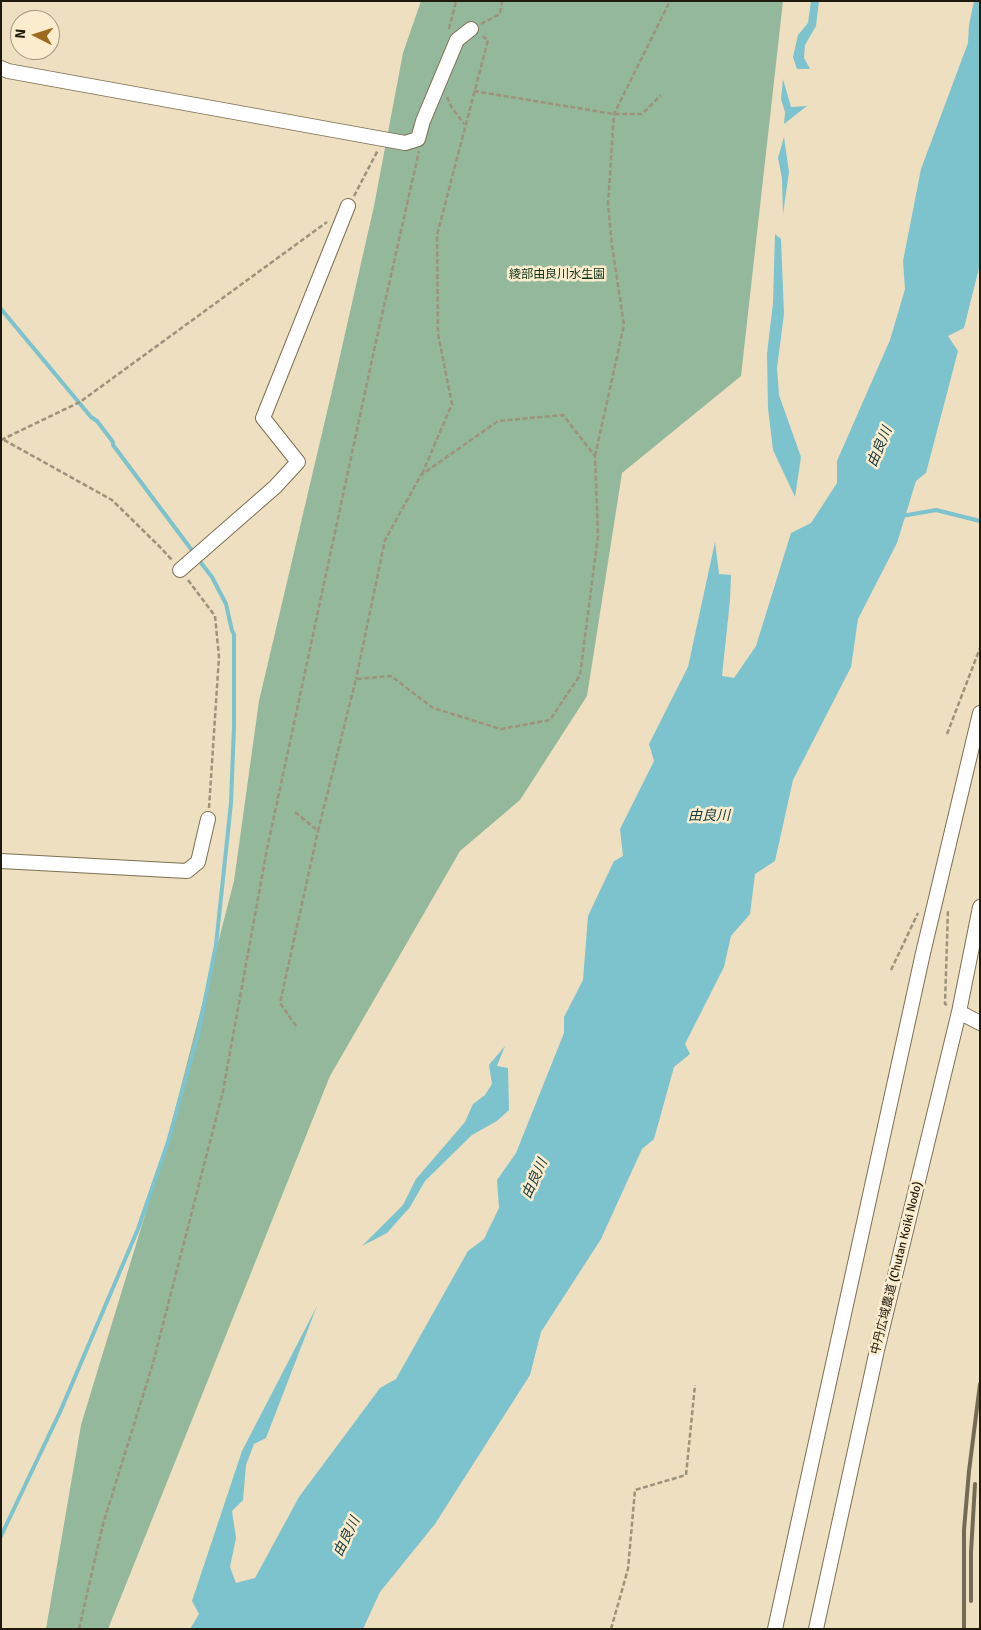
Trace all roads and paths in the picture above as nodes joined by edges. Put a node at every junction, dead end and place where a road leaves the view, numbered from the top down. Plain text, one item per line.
1 (456, 1) edge
2 (502, 1) edge
3 (670, 1) edge
4 (471, 29) junction
5 (446, 38) dead end
6 (1, 68) edge
7 (474, 91) junction
8 (661, 95) dead end
9 (614, 114) junction
10 (384, 139) junction
11 (421, 142) dead end
12 (348, 206) junction
13 (2, 440) edge
14 (595, 456) junction
15 (421, 475) junction
16 (180, 570) junction
17 (980, 648) edge
18 (356, 678) junction
19 (980, 713) edge
20 (947, 734) dead end
21 (296, 812) dead end
22 (208, 819) joint
23 (318, 831) junction
24 (1, 861) edge
25 (980, 907) edge
26 (959, 1012) junction
27 (980, 1023) edge
28 (296, 1026) dead end
29 (695, 1385) dead end
30 (79, 1629) edge
31 (611, 1629) edge
32 (775, 1629) edge
33 (816, 1629) edge

1 - 5 path
2 - 4 path
3 - 9 path
4 - 7 path
4 - 10 street
6 - 10 street
7 - 9 path
7 - 15 path
8 - 9 path
9 - 14 path
10 - 12 path
11 - 30 path
12 - 13 path
12 - 16 street
13 - 16 path
14 - 15 path
14 - 18 path
15 - 18 path
16 - 22 path
17 - 20 path
18 - 23 path
19 - 32 street
21 - 23 path
22 - 24 street
23 - 28 path
25 - 26 street, 中丹広域農道 (Chutan Koiki Nodo)
26 - 27 street
26 - 33 street, 中丹広域農道 (Chutan Koiki Nodo)
29 - 31 path

